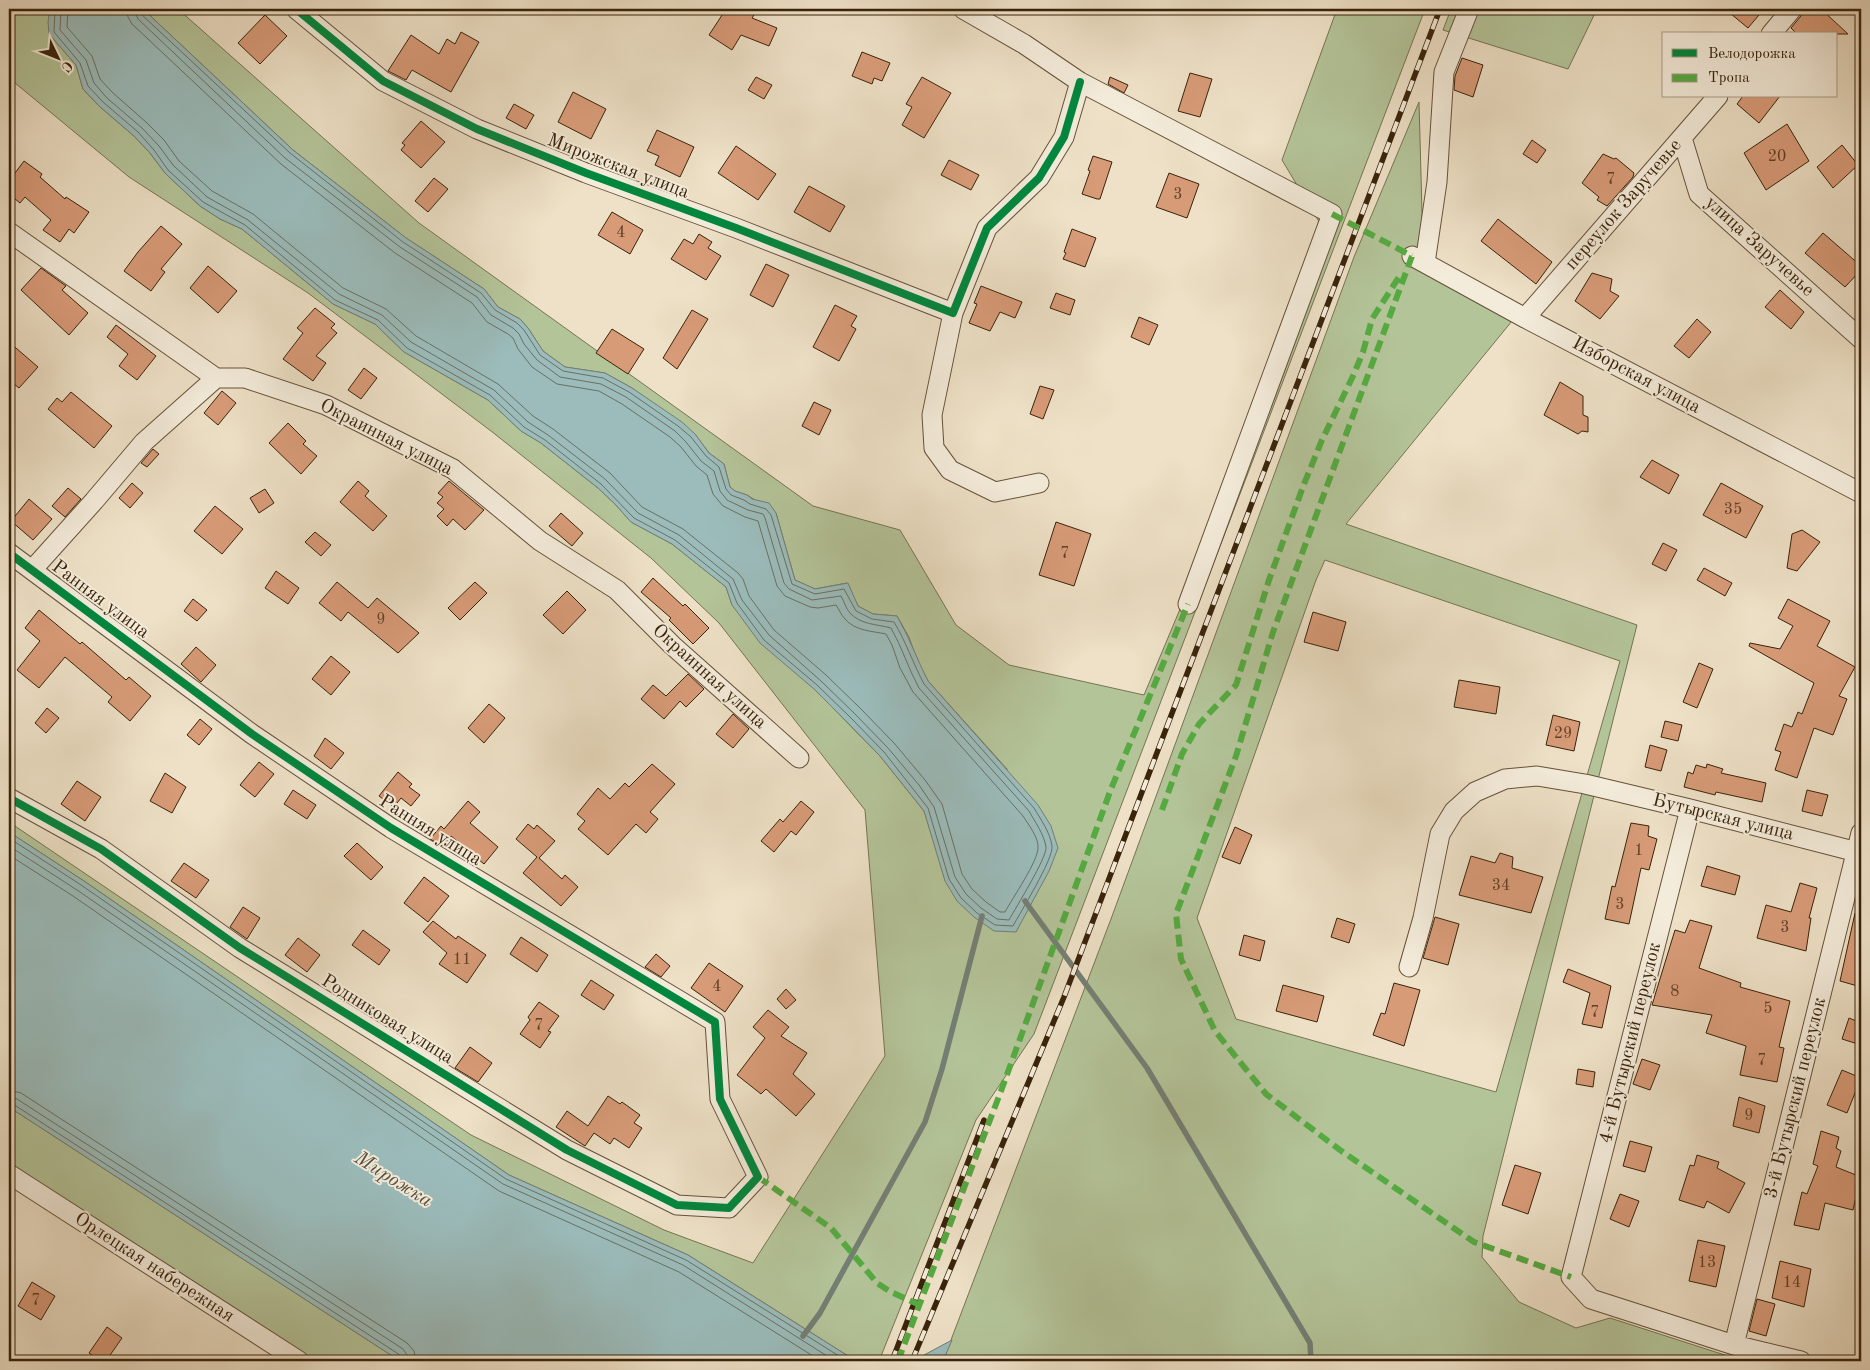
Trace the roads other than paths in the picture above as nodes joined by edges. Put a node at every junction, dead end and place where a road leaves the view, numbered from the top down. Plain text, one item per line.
1 (296, 9) edge
2 (963, 9) edge
3 (1469, 9) edge
4 (1792, 9) edge
5 (1773, 32) edge
6 (1080, 82) junction
7 (1716, 98) edge
8 (1682, 138) junction
9 (9, 232) edge
10 (953, 312) junction
11 (1528, 315) junction
12 (1861, 339) edge
13 (216, 378) junction
14 (1039, 483) dead end
15 (1861, 493) edge
16 (9, 553) edge
17 (32, 570) junction
18 (1188, 604) dead end
19 (799, 758) dead end
20 (9, 798) edge
21 (1690, 809) junction
22 (1861, 833) edge
23 (1859, 853) edge
24 (1409, 967) dead end
25 (9, 1174) edge
26 (758, 1177) joint
27 (1734, 1345) junction
28 (299, 1361) edge
29 (1801, 1361) edge

1 - 10 street, Мирожская улица
2 - 6 street
3 - 11 street, Изборская улица
4 - 5 street
6 - 10 street
6 - 18 street
7 - 8 street, переулок Заручевье
8 - 11 street, переулок Заручевье
8 - 12 street, улица Заручевье
9 - 13 street
10 - 14 street
11 - 15 street, Изборская улица
13 - 17 street
13 - 19 street, Окраинная улица
16 - 17 street, Ранняя улица
17 - 26 street, Ранняя улица
20 - 26 street, Родниковая улица
21 - 23 street, Бутырская улица
21 - 24 street, Бутырская улица
21 - 27 street, 4-й Бутырский переулок
22 - 23 street, 3-й Бутырский переулок
23 - 27 street, 3-й Бутырский переулок
25 - 28 street, Орлецкая набережная
27 - 29 street

